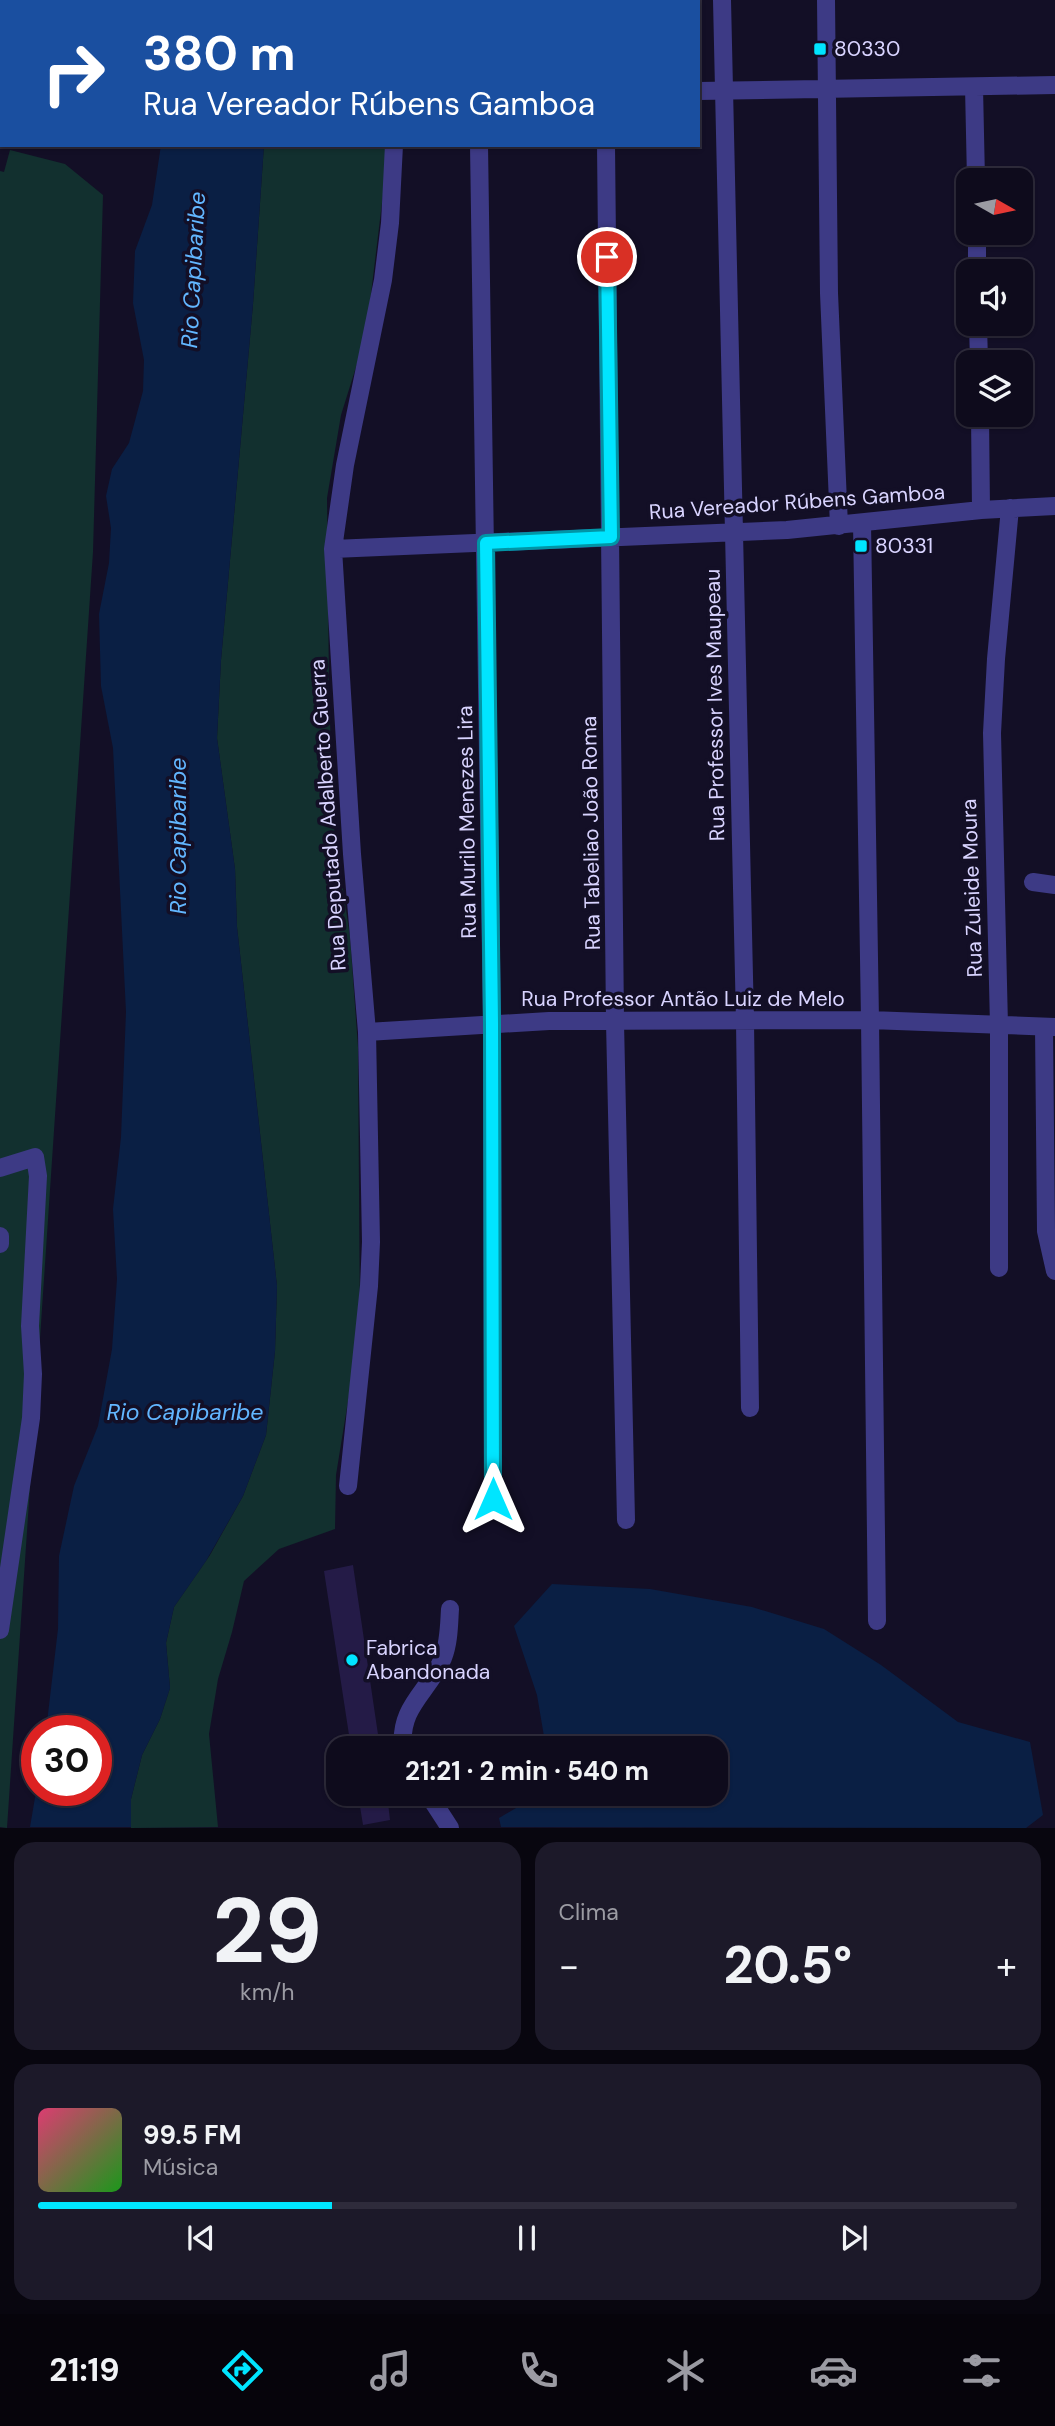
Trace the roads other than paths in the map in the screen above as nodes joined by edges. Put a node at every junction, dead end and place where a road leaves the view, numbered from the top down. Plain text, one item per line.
1 (722, 0) edge
2 (826, 0) edge
3 (1055, 85) edge
4 (974, 87) junction
5 (828, 89) junction
6 (724, 90) junction
7 (700, 91) edge
8 (394, 147) edge
9 (479, 147) edge
10 (606, 147) edge
11 (976, 168) edge
12 (980, 427) edge
13 (1055, 506) edge
14 (1010, 508) junction
15 (981, 510) junction
16 (862, 523) junction
17 (839, 526) junction
18 (734, 533) junction
19 (611, 537) junction
20 (486, 543) junction
21 (333, 550) junction
22 (1033, 882) dead end
23 (1055, 885) edge
24 (870, 1020) junction
25 (745, 1021) junction
26 (615, 1022) junction
27 (492, 1024) junction
28 (999, 1025) junction
29 (1050, 1027) edge
30 (367, 1032) junction
31 (0, 1168) edge
32 (0, 1236) edge
33 (0, 1244) edge
34 (999, 1268) dead end
35 (1055, 1270) edge
36 (750, 1408) dead end
37 (348, 1486) dead end
38 (493, 1499) dead end
39 (626, 1520) dead end
40 (450, 1609) dead end
41 (877, 1621) dead end
42 (0, 1630) edge
43 (402, 1736) edge
44 (436, 1806) edge
45 (450, 1828) edge

1 - 6 street, Rua Professor Ives Maupeau
2 - 5 street
3 - 4 street
4 - 5 street
4 - 11 street
5 - 6 street
5 - 17 street
6 - 7 street
6 - 18 street, Rua Professor Ives Maupeau
8 - 21 street, Rua Deputado Adalberto Guerra
9 - 20 street, Rua Murilo Menezes Lira
10 - 19 street, Rua Tabeliao João Roma
12 - 15 street
13 - 14 street, Rua Vereador Rúbens Gamboa
14 - 15 street, Rua Vereador Rúbens Gamboa
14 - 28 street, Rua Zuleide Moura
15 - 16 street, Rua Vereador Rúbens Gamboa
16 - 17 street, Rua Vereador Rúbens Gamboa
16 - 24 street
17 - 18 street, Rua Vereador Rúbens Gamboa
18 - 19 street, Rua Vereador Rúbens Gamboa
18 - 25 street, Rua Professor Ives Maupeau
19 - 20 street, Rua Vereador Rúbens Gamboa
19 - 26 street, Rua Tabeliao João Roma
20 - 21 street, Rua Vereador Rúbens Gamboa
20 - 27 street, Rua Murilo Menezes Lira
21 - 30 street, Rua Deputado Adalberto Guerra
22 - 23 street
24 - 25 street, Rua Professor Antão Luiz de Melo
24 - 28 street, Rua Professor Antão Luiz de Melo
24 - 41 street
25 - 26 street, Rua Professor Antão Luiz de Melo
25 - 36 street, Rua Professor Ives Maupeau
26 - 27 street, Rua Professor Antão Luiz de Melo
26 - 39 street, Rua Tabeliao João Roma
27 - 30 street, Rua Professor Antão Luiz de Melo
27 - 38 street, Rua Murilo Menezes Lira
28 - 29 street, Rua Professor Antão Luiz de Melo
28 - 34 street, Rua Zuleide Moura
29 - 35 street
30 - 37 street, Rua Deputado Adalberto Guerra
31 - 42 street
32 - 33 street
40 - 43 street
44 - 45 street

